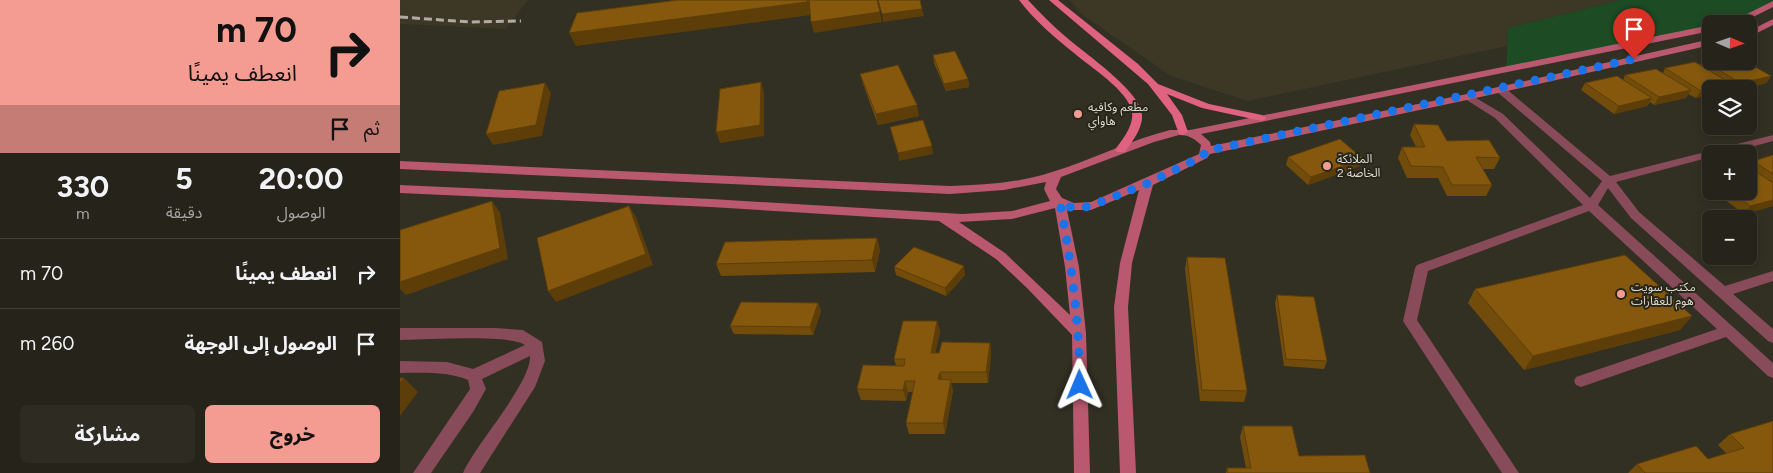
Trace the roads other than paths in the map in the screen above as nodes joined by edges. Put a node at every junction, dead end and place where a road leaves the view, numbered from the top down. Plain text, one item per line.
1 (1023, 0) edge
2 (1053, 0) edge
3 (1773, 4) edge
4 (1750, 15) edge
5 (1773, 22) edge
6 (1702, 30) edge
7 (1758, 30) edge
8 (1702, 44) edge
9 (1156, 86) junction
10 (1500, 89) junction
11 (1467, 96) junction
12 (1262, 118) junction
13 (1186, 132) junction
14 (1773, 138) edge
15 (1121, 150) junction
16 (1206, 151) junction
17 (400, 165) edge
18 (1057, 175) junction
19 (1608, 180) junction
20 (1146, 184) junction
21 (400, 190) edge
22 (1060, 203) junction
23 (1591, 206) junction
24 (938, 215) junction
25 (1773, 276) edge
26 (1723, 292) junction
27 (1728, 331) junction
28 (1079, 332) junction
29 (400, 334) edge
30 (1773, 337) edge
31 (537, 346) junction
32 (400, 368) edge
33 (1773, 372) edge
34 (474, 376) junction
35 (1581, 381) dead end
36 (421, 473) edge
37 (471, 473) edge
38 (1082, 473) edge
39 (1128, 473) edge
40 (1511, 473) edge

1 - 15 main road
2 - 9 main road
3 - 4 street
5 - 7 street
6 - 12 street
8 - 10 street
9 - 12 main road
9 - 13 main road
10 - 11 street
10 - 19 street
11 - 16 street
11 - 23 street
12 - 13 street
13 - 15 street
13 - 16 street
14 - 19 street
15 - 18 street
16 - 20 street
17 - 18 street
18 - 22 street
19 - 23 street
19 - 26 street
20 - 22 street
20 - 39 street
21 - 24 street
22 - 24 street
22 - 28 street
23 - 27 street
23 - 40 street
24 - 28 street
25 - 26 street
26 - 30 street
27 - 33 street
27 - 35 street
28 - 38 street
29 - 31 street
31 - 34 street
31 - 37 street
32 - 34 street
34 - 36 street

